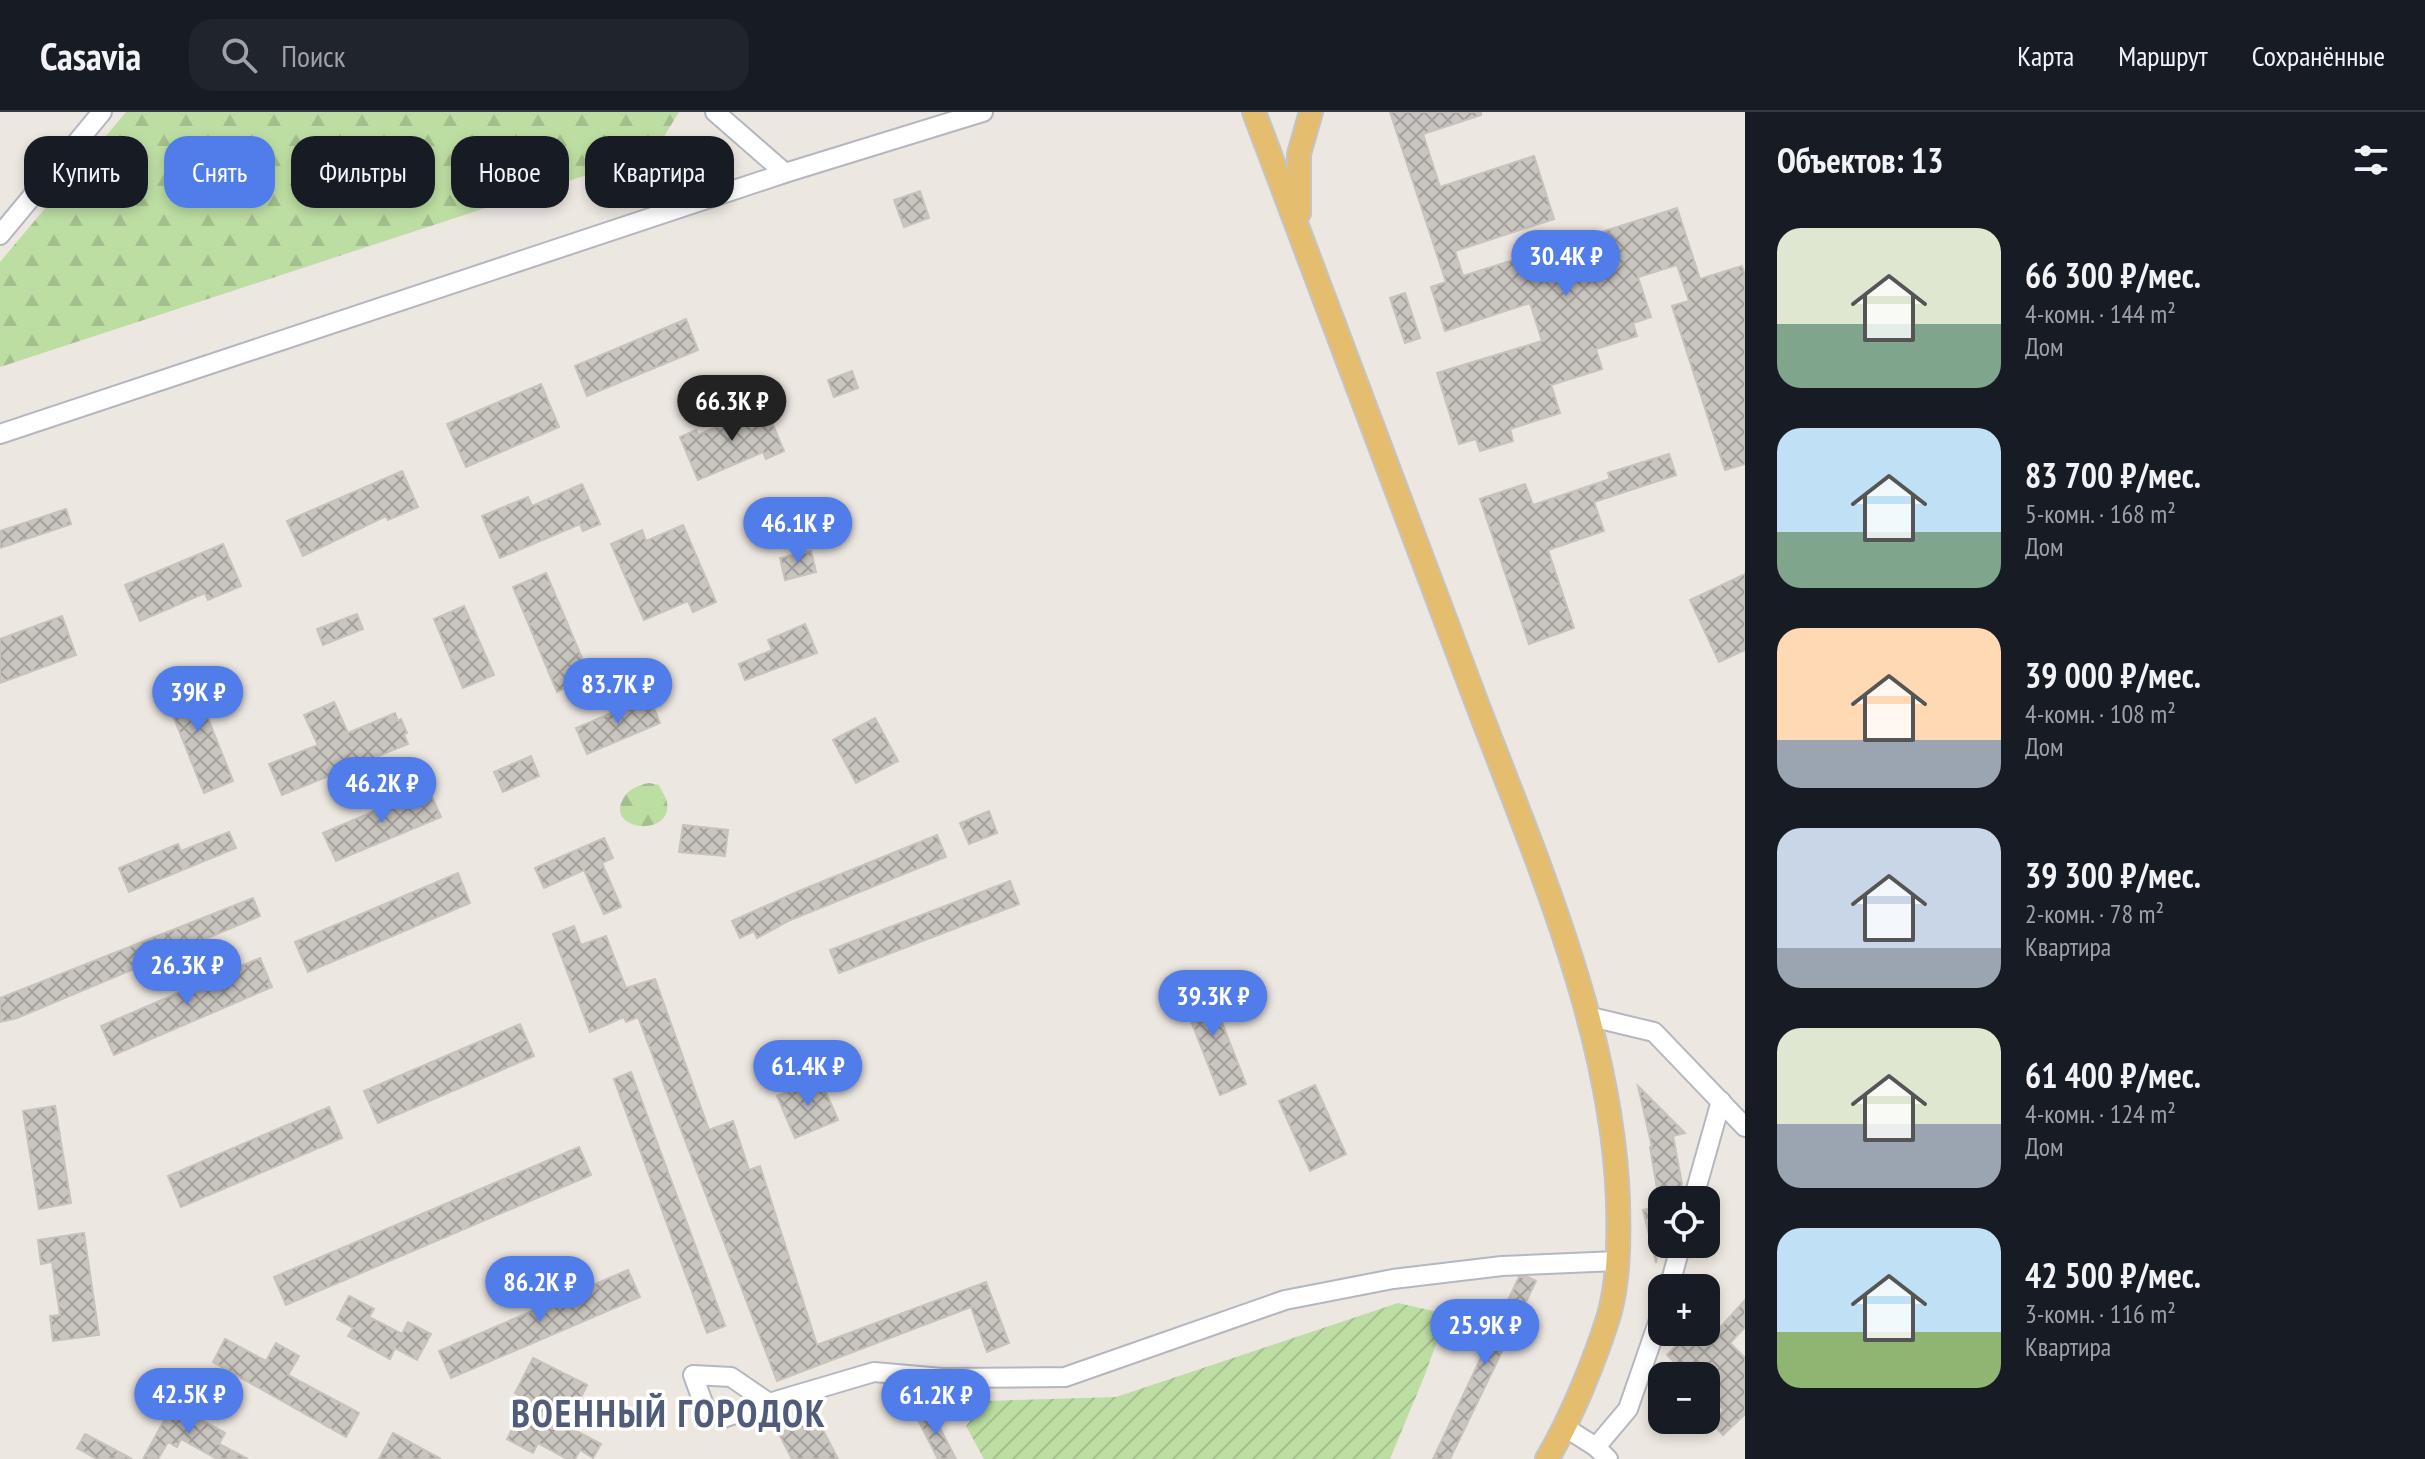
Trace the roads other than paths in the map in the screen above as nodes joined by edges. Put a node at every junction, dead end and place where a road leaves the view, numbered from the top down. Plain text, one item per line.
1 (102, 112) edge
2 (715, 112) edge
3 (983, 112) edge
4 (1254, 112) edge
5 (1311, 112) edge
6 (785, 173) junction
7 (1300, 234) junction
8 (0, 235) edge
9 (0, 434) edge
10 (1587, 1016) junction
11 (1721, 1101) junction
12 (1745, 1127) edge
13 (1697, 1186) edge
14 (1617, 1261) junction
15 (1650, 1346) edge
16 (769, 1403) dead end
17 (1566, 1428) junction
18 (1602, 1453) edge
19 (1547, 1459) edge

1 - 8 street
2 - 6 street
3 - 6 street
4 - 7 main road
5 - 7 main road
6 - 9 street
7 - 10 main road
10 - 11 street
10 - 14 main road
11 - 12 street
11 - 13 street
14 - 16 street
14 - 17 main road
15 - 18 street
17 - 18 street
17 - 19 main road

